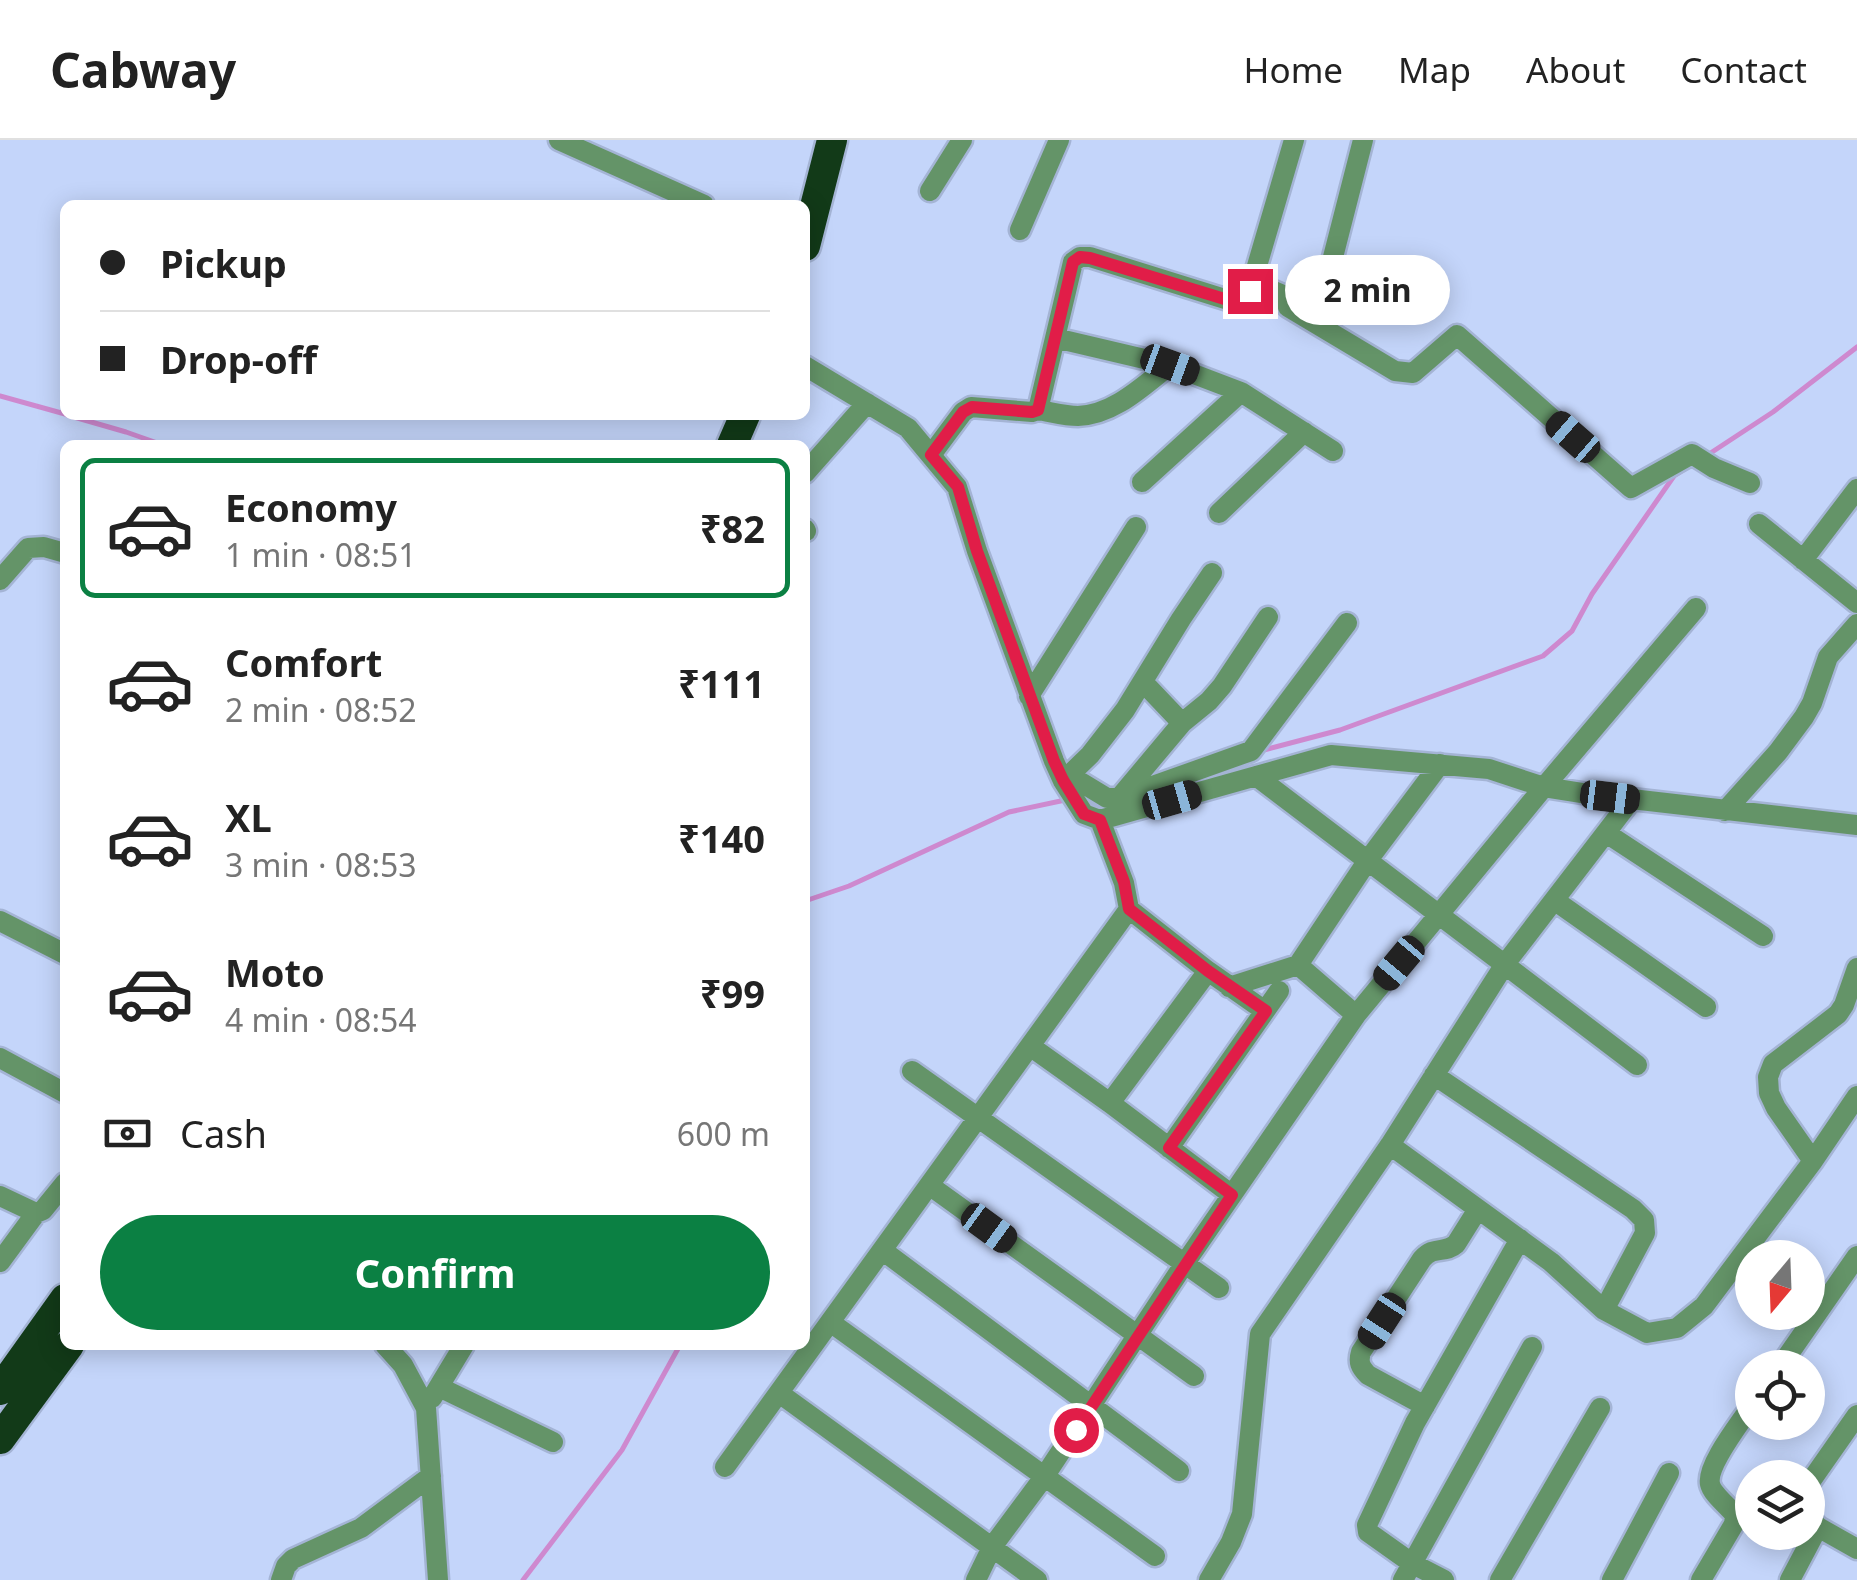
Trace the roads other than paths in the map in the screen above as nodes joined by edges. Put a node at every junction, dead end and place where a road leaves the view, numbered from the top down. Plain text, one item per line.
1 (559, 140) edge
2 (832, 140) edge
3 (962, 140) edge
4 (1059, 140) edge
5 (1294, 140) edge
6 (1363, 140) edge
7 (930, 191) dead end
8 (693, 200) edge
9 (810, 226) edge
10 (1020, 230) dead end
11 (1332, 266) dead end
12 (1253, 282) junction
13 (1055, 338) junction
14 (1170, 365) junction
15 (810, 369) edge
16 (1241, 392) junction
17 (867, 402) junction
18 (1038, 410) junction
19 (1304, 432) junction
20 (1333, 450) dead end
21 (931, 455) junction
22 (810, 467) edge
23 (1142, 482) dead end
24 (1750, 483) dead end
25 (1857, 489) edge
26 (1219, 513) dead end
27 (1759, 524) dead end
28 (1136, 527) dead end
29 (60, 552) edge
30 (1803, 560) junction
31 (1212, 574) dead end
32 (0, 580) edge
33 (1857, 602) edge
34 (1696, 608) dead end
35 (1268, 616) dead end
36 (1348, 623) dead end
37 (1857, 624) edge
38 (1142, 682) junction
39 (1029, 696) junction
40 (1182, 723) junction
41 (1440, 764) junction
42 (1256, 776) junction
43 (1066, 780) junction
44 (1544, 787) junction
45 (1119, 798) junction
46 (1631, 800) junction
47 (1725, 811) junction
48 (1092, 817) junction
49 (1857, 826) edge
50 (1606, 833) junction
51 (1368, 860) junction
52 (1554, 900) junction
53 (1129, 909) junction
54 (1439, 915) junction
55 (0, 921) edge
56 (1763, 936) dead end
57 (60, 951) edge
58 (1505, 964) junction
59 (1298, 965) junction
60 (1857, 968) edge
61 (1208, 971) junction
62 (1229, 987) junction
63 (1279, 991) dead end
64 (1706, 1007) dead end
65 (1266, 1011) junction
66 (1356, 1015) junction
67 (1030, 1046) junction
68 (0, 1058) edge
69 (1636, 1065) dead end
70 (912, 1071) dead end
71 (1434, 1075) junction
72 (60, 1090) edge
73 (1857, 1096) edge
74 (1110, 1103) junction
75 (978, 1118) junction
76 (1390, 1145) junction
77 (1169, 1148) junction
78 (1813, 1160) junction
79 (929, 1184) junction
80 (60, 1189) edge
81 (1232, 1195) junction
82 (0, 1196) edge
83 (1478, 1209) junction
84 (36, 1213) junction
85 (1520, 1240) junction
86 (882, 1250) junction
87 (1857, 1256) edge
88 (0, 1262) edge
89 (1185, 1263) junction
90 (1220, 1288) dead end
91 (60, 1306) edge
92 (1604, 1310) junction
93 (830, 1322) junction
94 (1137, 1335) junction
95 (1532, 1347) dead end
96 (64, 1350) edge
97 (390, 1350) edge
98 (461, 1350) edge
99 (810, 1350) edge
100 (810, 1350) edge
101 (1792, 1350) edge
102 (1194, 1376) dead end
103 (439, 1387) junction
104 (0, 1390) edge
105 (779, 1393) junction
106 (1092, 1406) junction
107 (1425, 1406) junction
108 (426, 1408) junction
109 (1600, 1408) dead end
110 (1857, 1415) edge
111 (1735, 1430) edge
112 (0, 1440) edge
113 (553, 1442) dead end
114 (1825, 1461) edge
115 (726, 1467) dead end
116 (1178, 1471) dead end
117 (1670, 1473) dead end
118 (431, 1476) junction
119 (1044, 1477) junction
120 (1825, 1529) edge
121 (992, 1548) junction
122 (1857, 1549) edge
123 (1802, 1550) edge
124 (1155, 1556) dead end
125 (1408, 1572) edge
126 (281, 1580) edge
127 (438, 1580) edge
128 (976, 1580) edge
129 (1037, 1580) edge
130 (1209, 1580) edge
131 (1444, 1580) edge
132 (1500, 1580) edge
133 (1612, 1580) edge
134 (1701, 1580) edge
135 (1790, 1580) edge

1 - 8 street
2 - 9 highway
3 - 7 street
4 - 10 street
5 - 12 street
6 - 11 street
12 - 13 street
12 - 24 street
13 - 14 street
13 - 18 street
14 - 16 street
14 - 18 street
15 - 17 street
16 - 19 street
16 - 23 street
17 - 21 street
17 - 22 street
18 - 21 street
19 - 20 street
19 - 26 street
21 - 39 street
25 - 30 street
27 - 30 street
28 - 39 street
29 - 32 street
30 - 33 street
31 - 38 street
34 - 44 street
35 - 40 street
36 - 45 street
37 - 47 street
38 - 40 street
38 - 43 street
39 - 43 street
40 - 45 street
41 - 42 street
41 - 44 street
41 - 51 street
42 - 48 street
42 - 51 street
43 - 45 street
43 - 48 street
44 - 46 street
44 - 54 street
46 - 47 street
46 - 50 street
47 - 49 street
48 - 53 street
50 - 52 street
50 - 56 street
51 - 54 street
51 - 59 street
52 - 58 street
52 - 64 street
53 - 61 street
53 - 67 street
54 - 58 street
54 - 66 street
55 - 57 street
58 - 69 street
58 - 71 street
59 - 62 street
59 - 66 street
60 - 78 street
61 - 62 street
61 - 74 street
62 - 65 street
63 - 65 street
65 - 77 street
66 - 81 street
67 - 74 street
67 - 75 street
68 - 72 street
70 - 75 street
71 - 76 street
71 - 92 street
73 - 78 street
74 - 77 street
75 - 79 street
75 - 89 street
76 - 83 street
76 - 130 street
77 - 81 street
78 - 92 street
79 - 86 street
79 - 94 street
80 - 84 street
81 - 89 street
82 - 84 street
83 - 85 street
83 - 107 street
84 - 88 street
85 - 92 street
85 - 107 street
86 - 93 street
86 - 106 street
87 - 101 street
89 - 90 street
89 - 94 street
91 - 104 highway
93 - 99 street
93 - 119 street
94 - 102 street
94 - 106 street
95 - 125 street
96 - 112 highway
97 - 108 street
98 - 103 street
100 - 105 street
103 - 108 street
103 - 113 street
105 - 115 street
105 - 121 street
106 - 116 street
106 - 119 street
107 - 125 street
108 - 118 street
109 - 132 street
110 - 114 street
111 - 134 street
117 - 133 street
118 - 126 street
118 - 127 street
119 - 121 street
119 - 124 street
120 - 122 street
121 - 128 street
121 - 129 street
123 - 135 street
125 - 131 street

